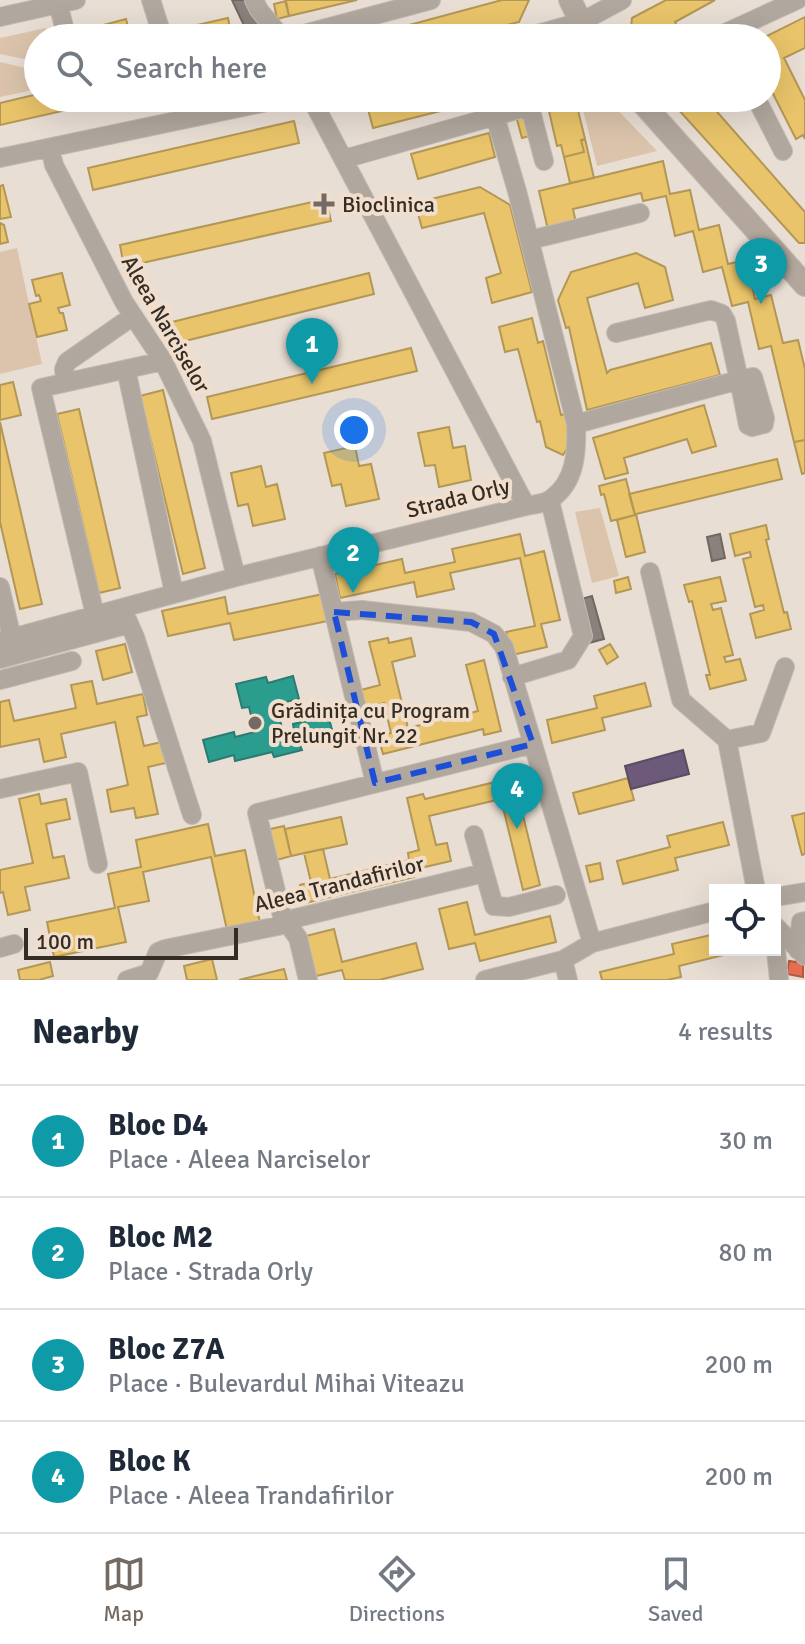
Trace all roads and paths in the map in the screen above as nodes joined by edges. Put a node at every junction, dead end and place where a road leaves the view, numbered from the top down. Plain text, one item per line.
1 (76, 0) edge
2 (151, 0) edge
3 (254, 0) edge
4 (431, 0) edge
5 (570, 0) edge
6 (622, 0) edge
7 (797, 0) edge
8 (57, 2) edge
9 (405, 4) edge
10 (0, 17) edge
11 (63, 24) edge
12 (159, 24) edge
13 (270, 24) edge
14 (337, 24) edge
15 (582, 24) edge
16 (592, 24) edge
17 (745, 24) edge
18 (188, 112) edge
19 (219, 112) edge
20 (319, 112) edge
21 (509, 112) edge
22 (529, 112) edge
23 (651, 112) edge
24 (763, 112) edge
25 (495, 116) junction
26 (190, 118) junction
27 (50, 148) junction
28 (783, 151) dead end
29 (0, 158) edge
30 (344, 159) junction
31 (544, 161) dead end
32 (640, 213) dead end
33 (530, 240) junction
34 (805, 285) edge
35 (133, 316) junction
36 (616, 333) dead end
37 (163, 361) junction
38 (126, 369) junction
39 (65, 382) junction
40 (576, 424) junction
41 (550, 501) junction
42 (526, 506) junction
43 (320, 556) junction
44 (650, 572) dead end
45 (236, 577) junction
46 (0, 587) edge
47 (174, 593) junction
48 (334, 612) junction
49 (95, 615) junction
50 (125, 616) junction
51 (6, 640) edge
52 (25, 653) junction
53 (0, 659) edge
54 (72, 661) dead end
55 (785, 667) dead end
56 (31, 672) junction
57 (512, 677) junction
58 (0, 680) edge
59 (727, 740) junction
60 (533, 744) junction
61 (375, 783) junction
62 (0, 789) edge
63 (192, 815) dead end
64 (474, 835) dead end
65 (98, 864) dead end
66 (484, 873) junction
67 (755, 884) edge
68 (805, 892) edge
69 (556, 895) dead end
70 (781, 896) edge
71 (709, 913) edge
72 (805, 921) edge
73 (288, 922) junction
74 (781, 932) edge
75 (592, 943) junction
76 (801, 953) edge
77 (777, 956) edge
78 (563, 960) junction
79 (127, 980) edge
80 (308, 980) edge
81 (485, 980) edge
82 (568, 980) edge
83 (779, 980) edge

1 - 8 street
2 - 12 street
3 - 13 street
4 - 9 street
5 - 15 main road
6 - 16 street
7 - 17 street
8 - 10 street
8 - 11 street
9 - 14 street
18 - 26 street
19 - 26 street
20 - 30 street, Strada Orly
21 - 25 street
22 - 31 street
23 - 34 main road
24 - 28 street
25 - 30 street
25 - 33 street
26 - 27 street
27 - 29 street
27 - 35 street, Aleea Narciselor
30 - 42 street, Strada Orly
32 - 33 street
33 - 40 street
35 - 37 street, Aleea Narciselor
35 - 39 street
36 - 40 street
37 - 38 street
37 - 45 street, Aleea Narciselor
38 - 39 street
38 - 47 street
39 - 49 street
40 - 41 street
41 - 42 street
41 - 57 street
42 - 43 street, Strada Orly
43 - 45 street, Strada Orly
43 - 48 street
44 - 59 street
45 - 47 street, Strada Orly
46 - 51 street
47 - 50 street, Strada Orly
48 - 57 street
48 - 61 street
49 - 50 street, Strada Orly
49 - 51 street, Strada Orly
50 - 52 street
50 - 63 street
52 - 53 street
52 - 56 street
54 - 56 street
55 - 59 street
56 - 58 street
57 - 60 street
59 - 67 street
60 - 61 street
60 - 75 street
61 - 73 street
62 - 65 street
64 - 66 street
66 - 69 street
66 - 73 street, Aleea Trandafirilor
68 - 70 street
71 - 75 street
72 - 76 street
73 - 79 street, Aleea Trandafirilor
73 - 80 street
74 - 76 street
75 - 78 street
77 - 83 street
78 - 81 street
78 - 82 street

